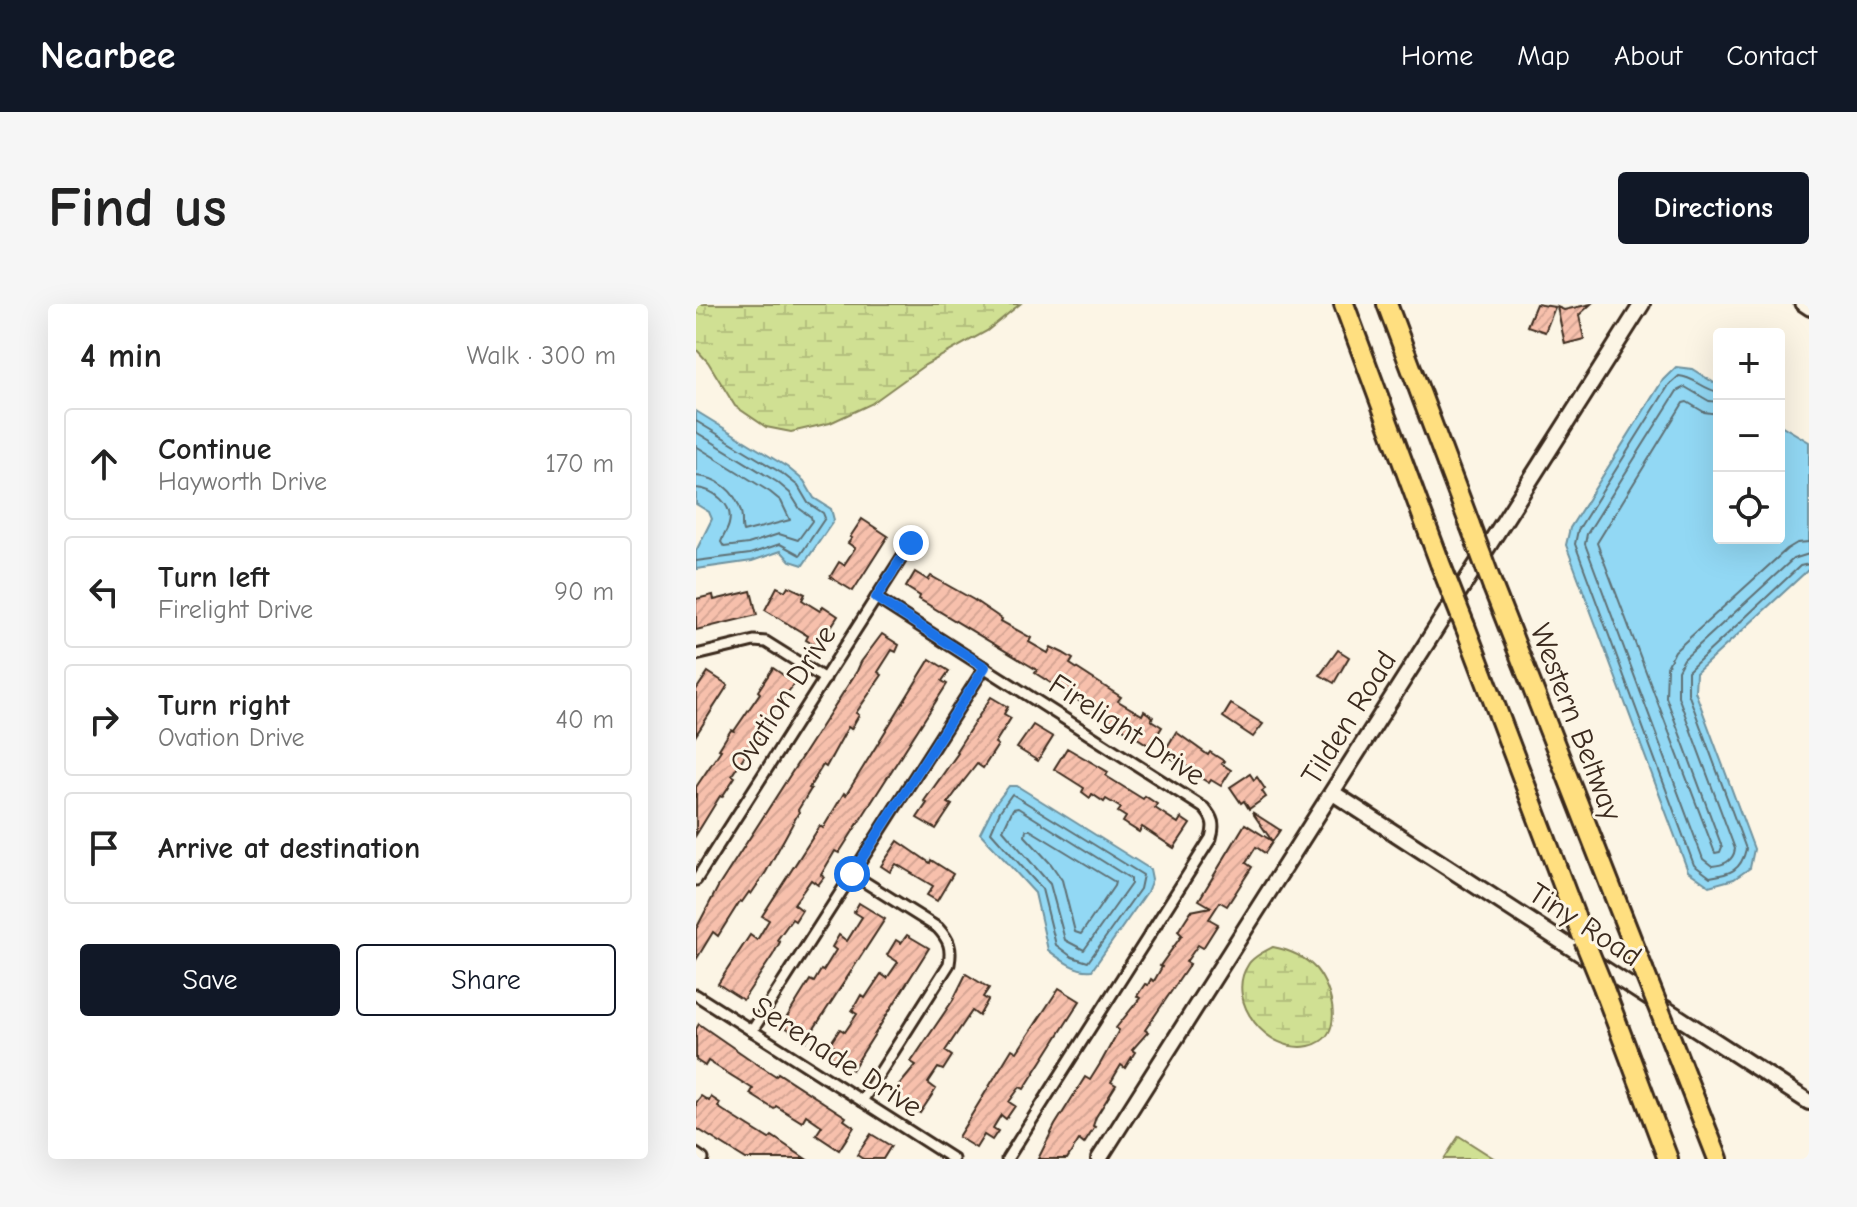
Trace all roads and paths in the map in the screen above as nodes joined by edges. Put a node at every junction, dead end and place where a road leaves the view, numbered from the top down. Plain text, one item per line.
1 (1344, 304) edge
2 (1387, 304) edge
3 (1642, 304) edge
4 (1800, 304) edge
5 (1809, 310) edge
6 (911, 543) dead end
7 (876, 598) junction
8 (696, 655) edge
9 (985, 667) junction
10 (825, 679) junction
11 (1333, 793) junction
12 (852, 874) junction
13 (696, 880) edge
14 (696, 995) edge
15 (752, 1031) junction
16 (862, 1101) junction
17 (1809, 1102) edge
18 (696, 1154) edge
19 (703, 1159) edge
20 (953, 1159) edge
21 (1007, 1159) edge
22 (1099, 1159) edge
23 (1668, 1159) edge
24 (1718, 1159) edge

1 - 23 highway, bridge
2 - 24 highway, Western Beltway, bridge
3 - 11 street, Tilden Road
4 - 5 street
6 - 7 street, Ovation Drive
7 - 9 street, Firelight Drive
7 - 10 street, Ovation Drive
8 - 10 street
9 - 12 street
9 - 21 street, Firelight Drive
10 - 13 street, Ovation Drive
11 - 17 street, Tiny Road
11 - 22 street, Tilden Road
12 - 15 street
12 - 16 street
14 - 15 street, Serenade Drive
15 - 16 street, Serenade Drive
16 - 20 street, Serenade Drive
18 - 19 street

